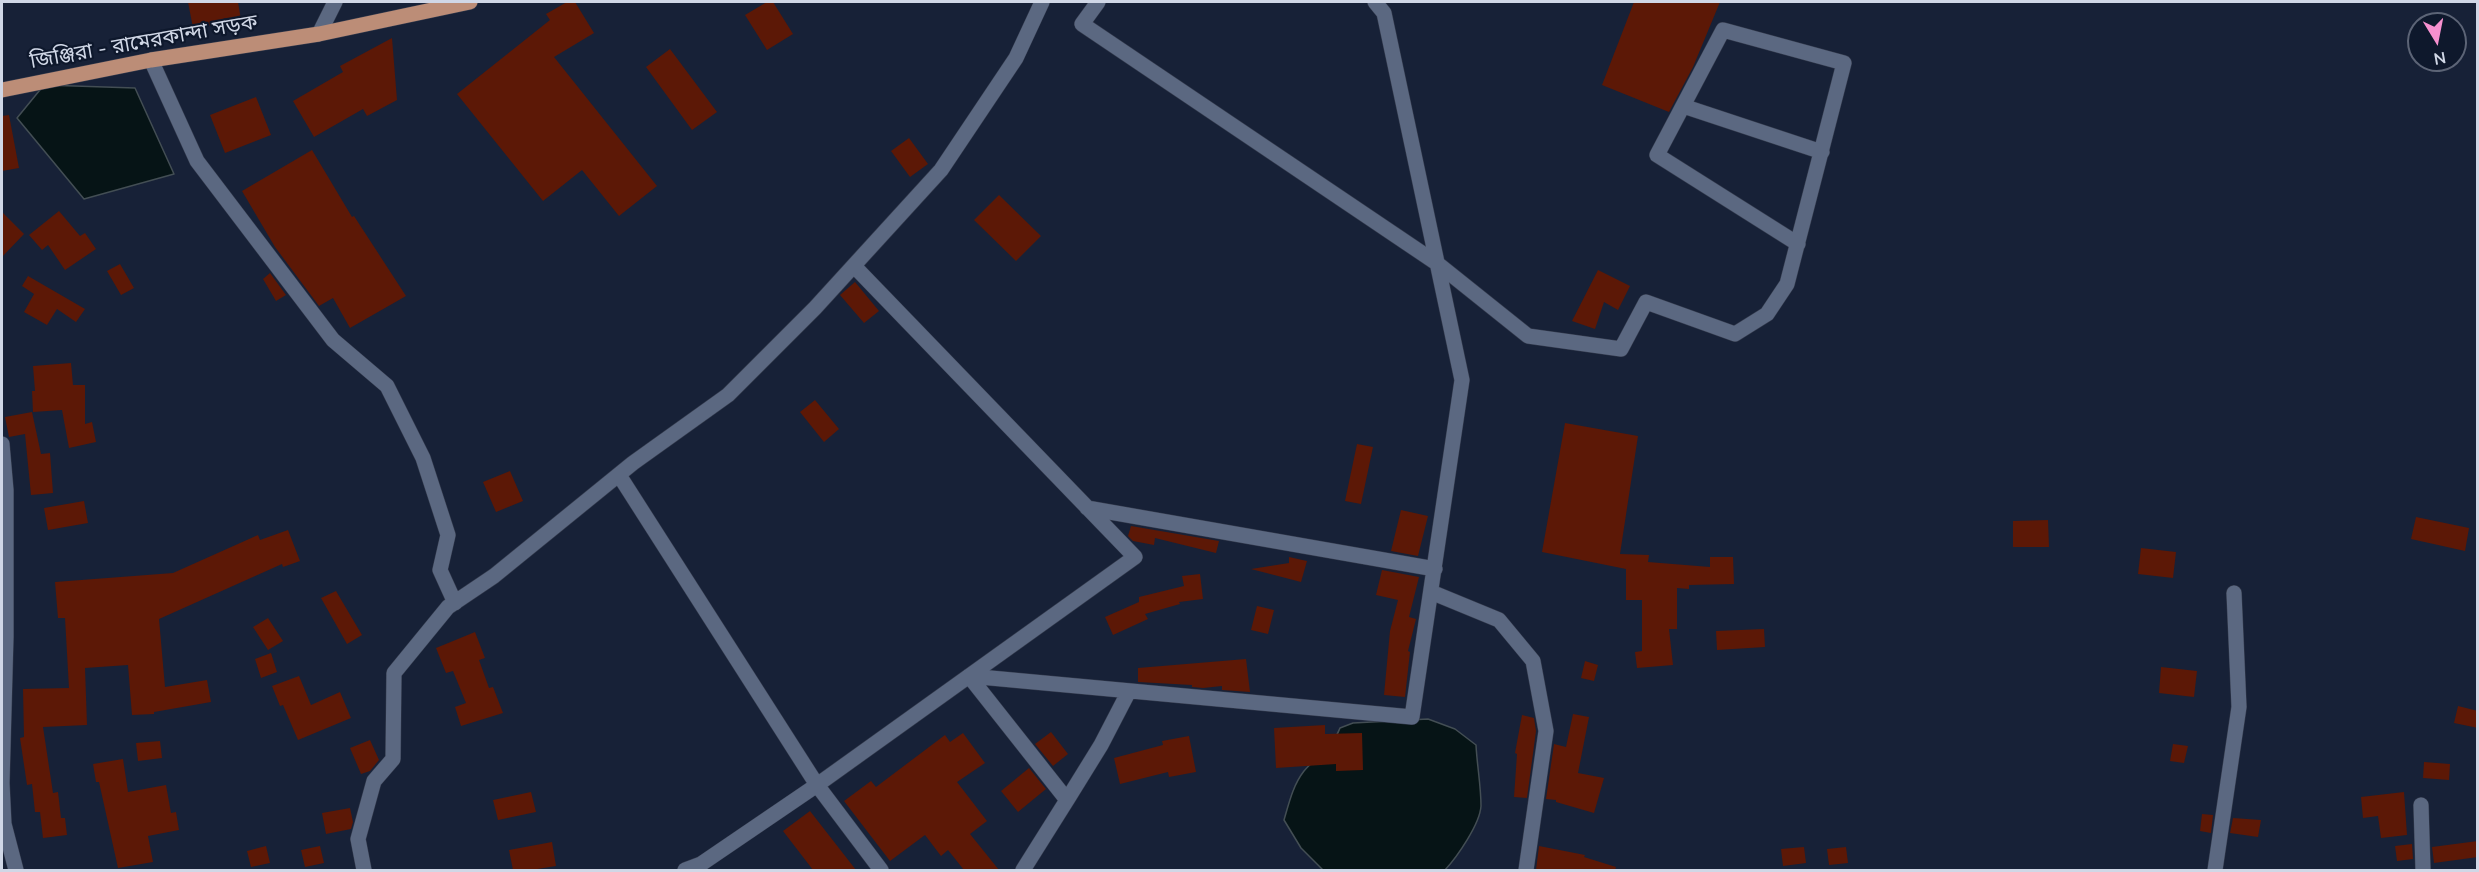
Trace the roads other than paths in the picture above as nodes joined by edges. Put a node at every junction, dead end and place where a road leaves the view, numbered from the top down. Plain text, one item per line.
1 (335, 2) edge
2 (470, 2) edge
3 (1042, 2) edge
4 (1098, 2) edge
5 (1375, 2) edge
6 (319, 34) junction
7 (151, 60) junction
8 (2, 90) edge
9 (1683, 106) junction
10 (1822, 152) junction
11 (1798, 244) junction
12 (1438, 264) junction
13 (854, 266) junction
14 (2, 444) edge
15 (619, 475) junction
16 (1088, 508) junction
17 (1435, 569) junction
18 (1431, 592) junction
19 (2234, 592) dead end
20 (455, 603) junction
21 (969, 676) junction
22 (1129, 691) junction
23 (817, 785) junction
24 (1067, 800) junction
25 (2421, 805) dead end
26 (3, 824) edge
27 (16, 870) edge
28 (364, 870) edge
29 (685, 870) edge
30 (881, 870) edge
31 (1023, 870) edge
32 (1526, 870) edge
33 (2215, 870) edge
34 (2423, 870) edge

1 - 6 street
2 - 6 main road, জিঞ্জিরা - রামেরকান্দা সড়ক
3 - 13 street
4 - 12 street
5 - 12 street
6 - 7 main road, জিঞ্জিরা - রামেরকান্দা সড়ক
7 - 8 main road, জিঞ্জিরা - রামেরকান্দা সড়ক
7 - 20 street
9 - 10 street
9 - 10 street
9 - 11 street
10 - 11 street
11 - 12 street
12 - 17 street
13 - 15 street
13 - 16 street
14 - 26 street
15 - 20 street
15 - 23 street
16 - 17 street
16 - 21 street
17 - 18 street
18 - 22 street
18 - 32 street
19 - 33 street
20 - 28 street
21 - 22 street
21 - 23 street
21 - 24 street
22 - 24 street
23 - 29 street
23 - 30 street
24 - 31 street
25 - 34 street
26 - 27 street

